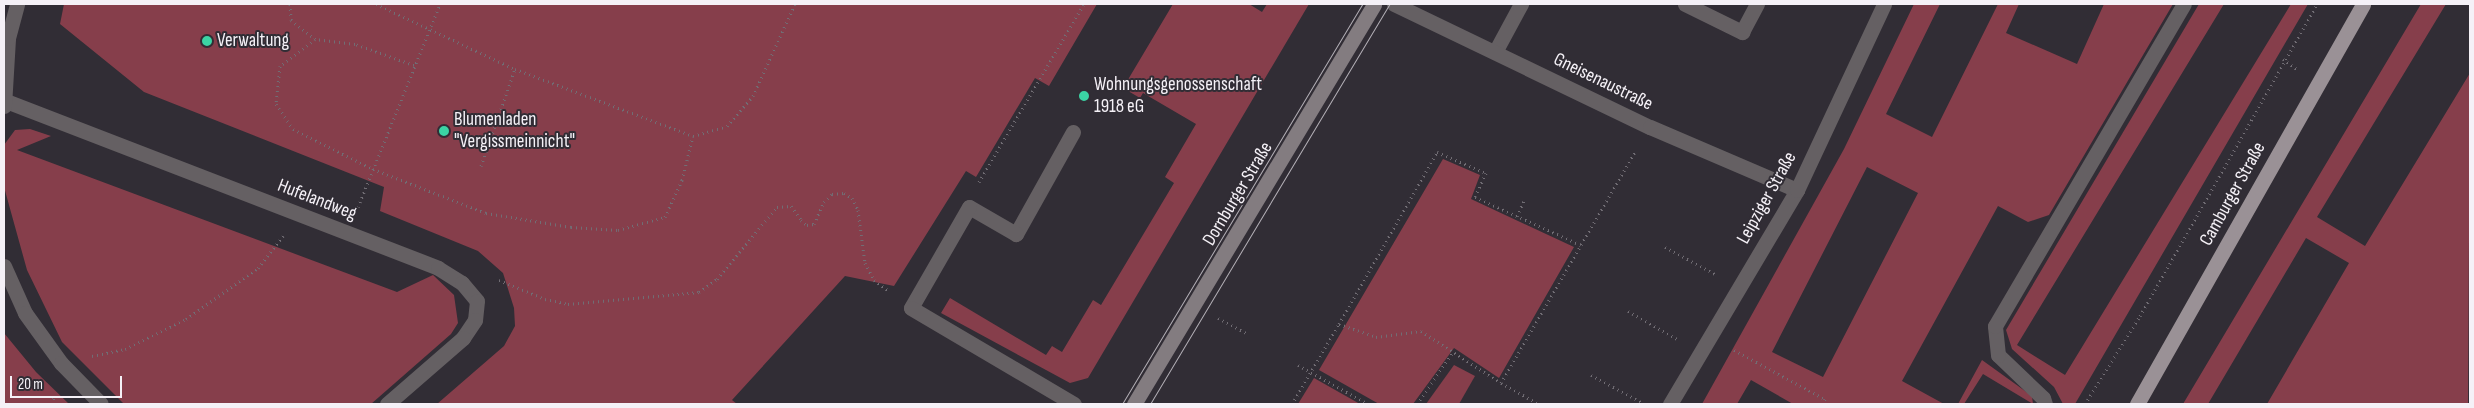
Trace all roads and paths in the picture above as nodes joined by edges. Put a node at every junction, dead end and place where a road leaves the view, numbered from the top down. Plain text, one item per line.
1 (17, 4) edge
2 (290, 4) edge
3 (376, 4) edge
4 (440, 4) edge
5 (795, 4) edge
6 (1084, 4) edge
7 (1374, 4) edge
8 (1394, 4) edge
9 (1521, 4) edge
10 (1685, 4) edge
11 (1757, 4) edge
12 (1884, 4) edge
13 (2184, 4) edge
14 (2317, 4) edge
15 (2364, 4) edge
16 (430, 28) junction
17 (315, 39) junction
18 (1496, 52) junction
19 (414, 65) junction
20 (515, 69) junction
21 (5, 103) edge
22 (1650, 127) junction
23 (1073, 132) dead end
24 (693, 136) junction
25 (481, 166) dead end
26 (373, 169) junction
27 (1797, 190) junction
28 (1524, 201) dead end
29 (968, 207) junction
30 (300, 214) junction
31 (1517, 216) junction
32 (348, 233) junction
33 (1581, 245) junction
34 (1664, 246) dead end
35 (4, 266) edge
36 (500, 280) dead end
37 (1739, 288) junction
38 (1195, 306) junction
39 (911, 308) junction
40 (1628, 311) dead end
41 (1339, 324) junction
42 (1246, 333) dead end
43 (1728, 346) dead end
44 (1453, 352) junction
45 (1701, 353) junction
46 (61, 363) junction
47 (1298, 365) dead end
48 (1311, 371) junction
49 (1591, 375) dead end
50 (1501, 382) junction
51 (101, 404) edge
52 (387, 404) edge
53 (1074, 404) edge
54 (1134, 404) edge
55 (1292, 404) edge
56 (1368, 404) edge
57 (1416, 404) edge
58 (1539, 404) edge
59 (1645, 404) edge
60 (1670, 404) edge
61 (1822, 404) edge
62 (2044, 404) edge
63 (2085, 404) edge
64 (2137, 404) edge

1 - 21 street
2 - 17 path
3 - 16 path
4 - 16 path
5 - 24 path
6 - 29 path
7 - 38 street, Dornburger Straße
8 - 18 street, Gneisenaustraße
9 - 18 street
10 - 11 street
12 - 27 street, Leipziger Straße
13 - 62 street
14 - 63 path
15 - 64 main road, Camburger Straße
16 - 19 path
16 - 20 path
17 - 19 path
17 - 26 path
18 - 22 street, Gneisenaustraße
19 - 26 path
20 - 24 path
20 - 25 path
21 - 30 street, Hufelandweg
22 - 27 street, Gneisenaustraße
22 - 33 path
23 - 29 street
24 - 26 path
26 - 32 path
27 - 37 street, Leipziger Straße
28 - 31 path
29 - 39 street
30 - 32 street, Hufelandweg
30 - 46 path
31 - 33 path
31 - 41 path
32 - 52 street, Hufelandweg
33 - 50 path
34 - 37 path
35 - 46 street
36 - 39 path
37 - 45 street, Leipziger Straße
38 - 42 path
38 - 54 street, Dornburger Straße
39 - 53 street
40 - 45 path
41 - 44 path
41 - 48 path
43 - 61 path
44 - 50 path
44 - 57 path
45 - 60 street, Leipziger Straße
46 - 51 street
47 - 48 path
48 - 55 path
48 - 56 path
49 - 59 path
50 - 58 path

